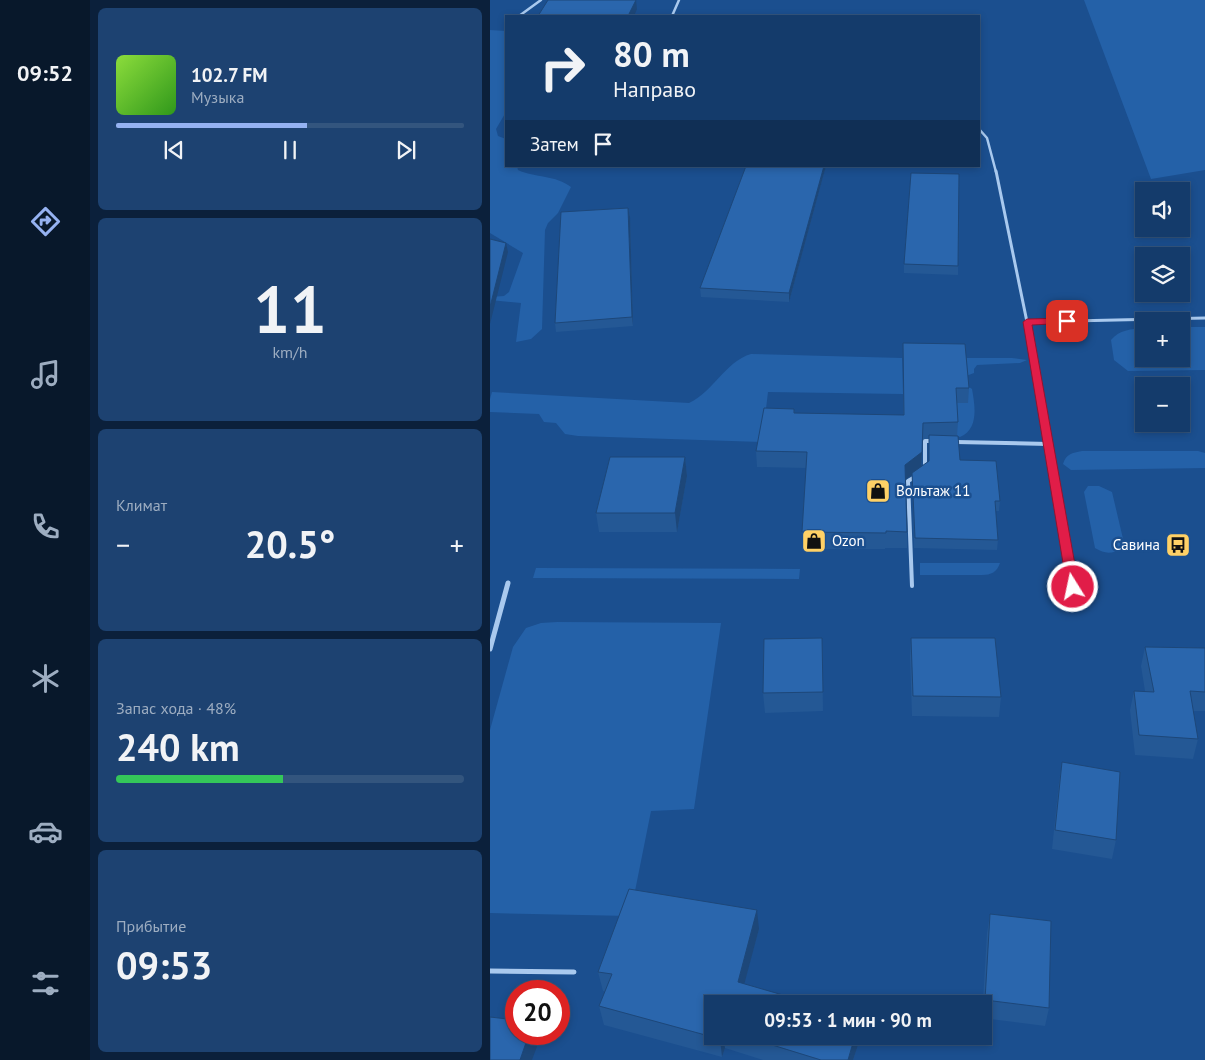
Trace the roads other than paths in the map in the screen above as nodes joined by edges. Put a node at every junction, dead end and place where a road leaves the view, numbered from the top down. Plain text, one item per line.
1 (541, 0) edge
2 (679, 0) edge
3 (520, 15) edge
4 (672, 15) edge
5 (980, 131) edge
6 (1205, 318) edge
7 (1027, 322) junction
8 (943, 441) edge
9 (952, 442) edge
10 (1049, 444) junction
11 (508, 583) dead end
12 (912, 586) dead end
13 (1073, 587) dead end
14 (490, 649) edge
15 (490, 970) edge
16 (574, 972) dead end

1 - 3 lane
2 - 4 lane
5 - 7 lane
6 - 7 lane
7 - 10 lane
8 - 12 lane
9 - 10 lane
10 - 13 lane
11 - 14 street
15 - 16 lane

